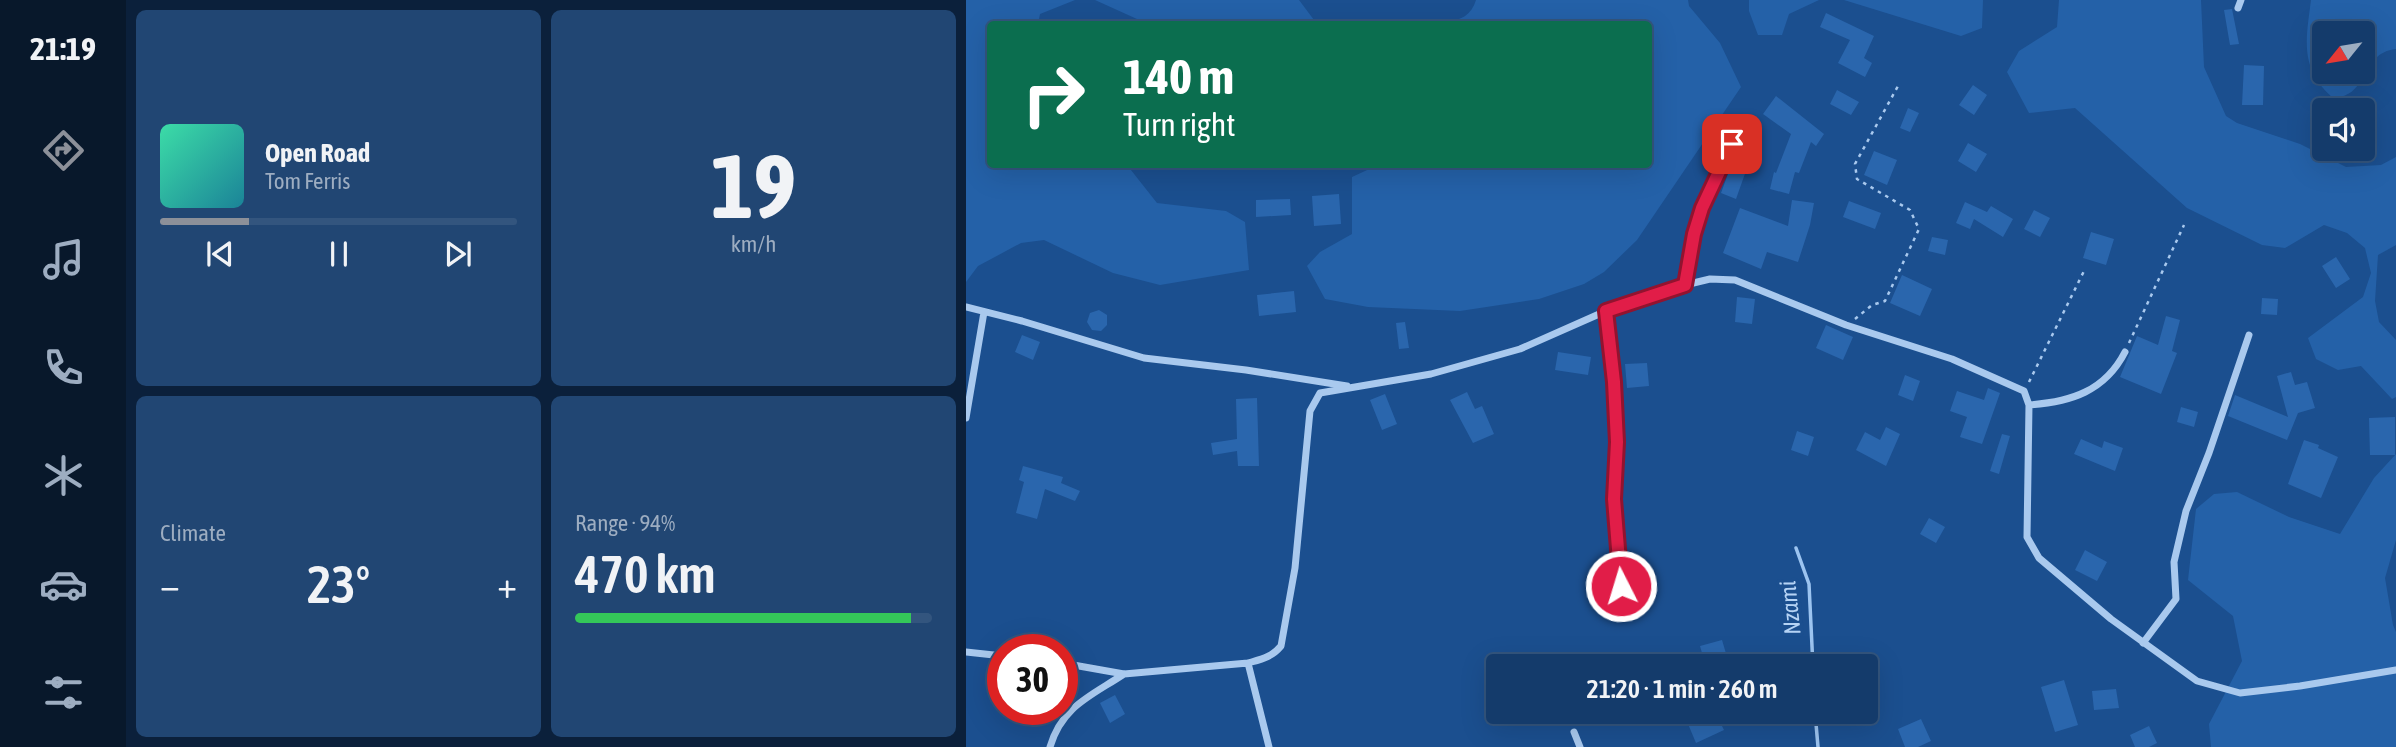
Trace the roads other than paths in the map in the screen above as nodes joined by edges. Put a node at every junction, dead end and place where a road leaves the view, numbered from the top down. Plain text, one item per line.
1 (1732, 144) dead end
2 (1685, 285) junction
3 (966, 307) edge
4 (1606, 311) junction
5 (984, 312) junction
6 (2249, 335) dead end
7 (2125, 352) road end
8 (1352, 387) junction
9 (2029, 405) junction
10 (966, 418) edge
11 (1621, 586) dead end
12 (2143, 643) junction
13 (966, 652) edge
14 (987, 654) edge
15 (1248, 663) junction
16 (1078, 666) edge
17 (2396, 670) edge
18 (1124, 674) junction
19 (1574, 732) dead end
20 (1050, 747) edge
21 (1269, 747) edge
22 (1580, 747) edge

1 - 2 street
2 - 4 street
2 - 9 street
3 - 5 street
4 - 8 street
4 - 11 street
5 - 8 street
5 - 10 street
6 - 12 street
7 - 9 street
8 - 15 street
9 - 12 street
12 - 17 street
13 - 14 street
15 - 18 street
15 - 21 street
16 - 18 street
18 - 20 street
19 - 22 street

